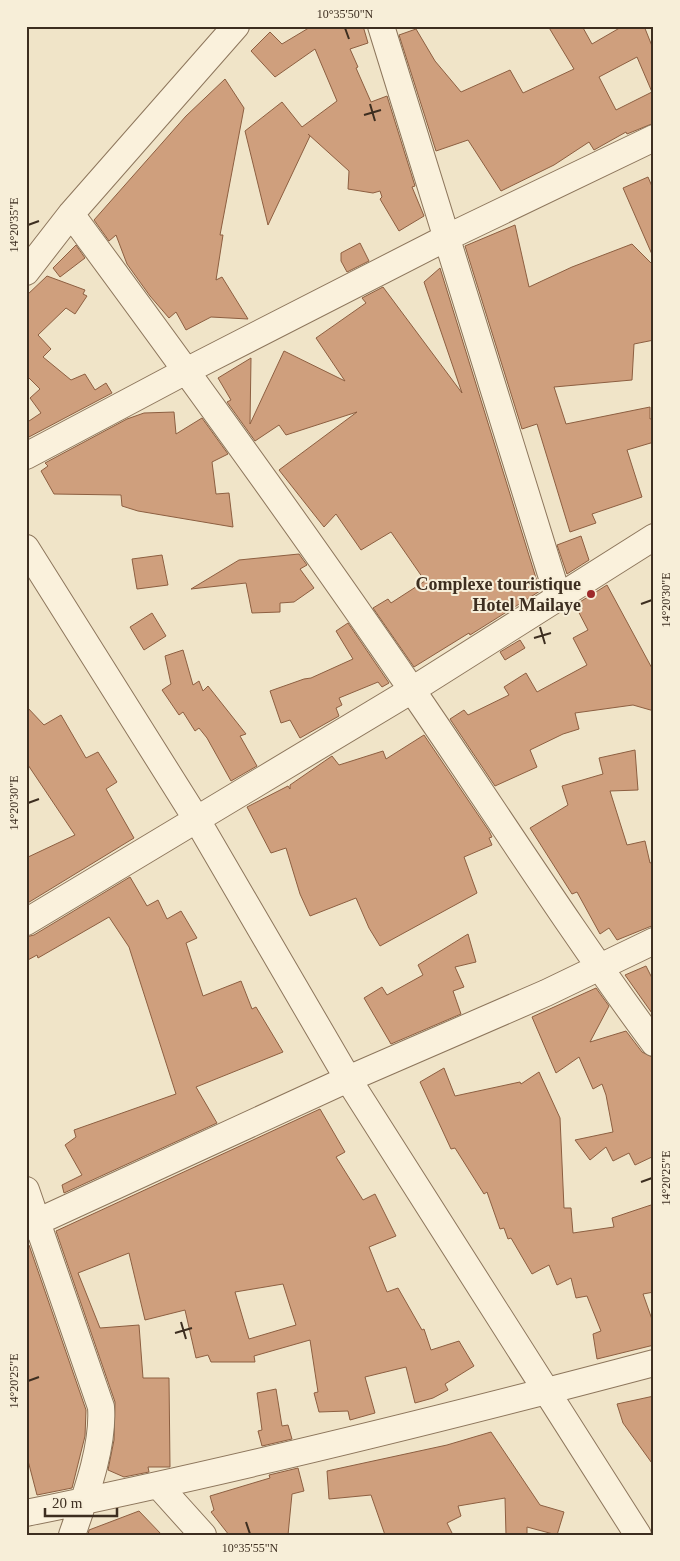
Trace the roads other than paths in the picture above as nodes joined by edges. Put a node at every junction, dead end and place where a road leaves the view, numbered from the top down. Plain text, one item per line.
1 (236, 26) edge
2 (381, 26) edge
3 (654, 138) edge
4 (71, 214) junction
5 (448, 237) junction
6 (26, 272) edge
7 (186, 371) junction
8 (26, 456) edge
9 (654, 537) edge
10 (26, 548) edge
11 (558, 597) junction
12 (412, 690) junction
13 (197, 820) junction
14 (26, 922) edge
15 (654, 941) edge
16 (598, 967) junction
17 (654, 1043) edge
18 (348, 1079) junction
19 (26, 1190) edge
20 (32, 1224) edge
21 (654, 1363) edge
22 (546, 1392) junction
23 (158, 1485) junction
24 (84, 1501) junction
25 (26, 1513) edge
26 (72, 1535) edge
27 (203, 1535) edge
28 (638, 1535) edge

1 - 4 street
2 - 5 street
3 - 5 street
4 - 6 street
4 - 7 street
5 - 7 street
5 - 11 street
7 - 8 street
7 - 12 street
9 - 11 street
10 - 13 street
11 - 12 street
12 - 13 street
12 - 16 street
13 - 14 street
13 - 18 street
15 - 16 street
16 - 17 street
16 - 18 street
18 - 20 street
18 - 22 street
19 - 20 street
20 - 24 street
21 - 22 street
22 - 23 street
22 - 28 street
23 - 24 street
23 - 27 street
24 - 25 street
24 - 26 street

